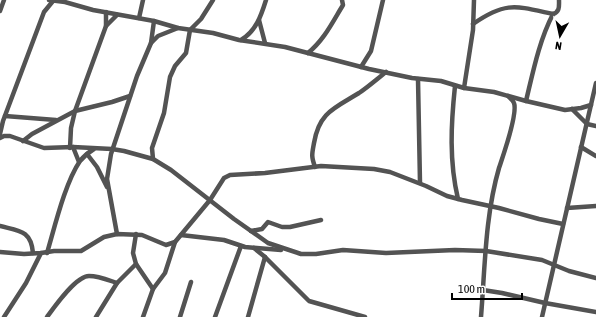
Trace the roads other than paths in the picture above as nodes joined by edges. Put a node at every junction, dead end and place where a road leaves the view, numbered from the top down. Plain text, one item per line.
1 (4, 0) edge
2 (51, 0) edge
3 (143, 0) edge
4 (213, 0) edge
5 (266, 0) edge
6 (342, 0) edge
7 (382, 0) edge
8 (474, 0) edge
9 (559, 0) edge
10 (65, 1) edge
11 (0, 11) edge
12 (106, 12) junction
13 (553, 14) junction
14 (118, 15) junction
15 (139, 18) junction
16 (259, 20) junction
17 (154, 22) junction
18 (473, 24) junction
19 (106, 26) junction
20 (178, 28) junction
21 (190, 30) junction
22 (241, 40) junction
23 (151, 43) junction
24 (265, 43) junction
25 (308, 52) junction
26 (361, 67) junction
27 (386, 72) junction
28 (418, 79) junction
29 (596, 83) edge
30 (455, 86) junction
31 (464, 88) junction
32 (130, 96) junction
33 (508, 96) junction
34 (526, 101) junction
35 (593, 102) edge
36 (572, 109) junction
37 (75, 111) junction
38 (5, 116) junction
39 (56, 120) junction
40 (587, 124) junction
41 (2, 125) junction
42 (596, 126) edge
43 (0, 134) edge
44 (10, 136) junction
45 (0, 138) edge
46 (22, 141) junction
47 (581, 147) junction
48 (72, 148) junction
49 (94, 149) junction
50 (112, 149) junction
51 (87, 154) junction
52 (596, 156) edge
53 (153, 159) junction
54 (79, 162) junction
55 (315, 167) junction
56 (420, 183) junction
57 (108, 188) junction
58 (458, 199) junction
59 (210, 200) junction
60 (492, 206) junction
61 (596, 206) edge
62 (567, 208) junction
63 (321, 220) dead end
64 (563, 224) junction
65 (0, 226) edge
66 (251, 231) junction
67 (117, 234) junction
68 (136, 234) junction
69 (181, 235) junction
70 (175, 242) junction
71 (241, 246) junction
72 (254, 248) junction
73 (287, 250) junction
74 (486, 251) junction
75 (0, 252) edge
76 (41, 253) junction
77 (47, 253) junction
78 (33, 254) junction
79 (265, 257) junction
80 (136, 264) junction
81 (554, 265) junction
82 (596, 278) edge
83 (191, 282) dead end
84 (117, 283) junction
85 (153, 289) junction
86 (483, 290) junction
87 (545, 303) junction
88 (596, 312) edge
89 (4, 317) edge
90 (47, 317) edge
91 (96, 317) edge
92 (143, 317) edge
93 (180, 317) edge
94 (215, 317) edge
95 (248, 317) edge
96 (365, 317) edge
97 (481, 317) edge
98 (542, 317) edge

1 - 11 street
2 - 10 street
2 - 38 street
3 - 15 street
4 - 21 street
5 - 16 street
6 - 25 street
7 - 26 street
8 - 18 street
9 - 13 street
10 - 12 street
12 - 14 street
12 - 19 street
13 - 18 street
13 - 34 street
14 - 15 street
14 - 19 street
15 - 17 street
16 - 22 street
16 - 24 street
17 - 20 street
17 - 23 street
18 - 31 street
19 - 37 street
20 - 21 street
20 - 23 street
21 - 22 street
21 - 53 street
22 - 24 street
23 - 32 street
24 - 25 street
25 - 26 street
26 - 27 street
27 - 28 street
27 - 55 street
28 - 30 street
28 - 56 street
29 - 35 street
30 - 31 street
30 - 58 street
31 - 33 street
32 - 37 street
32 - 50 street
33 - 34 street
33 - 60 street
34 - 36 street
35 - 36 street
35 - 40 street
36 - 40 street
37 - 39 street
37 - 48 street
38 - 39 street
38 - 41 street
39 - 46 street
40 - 42 street
40 - 47 street
41 - 43 street
41 - 44 street
44 - 45 street
44 - 46 street
46 - 48 street
47 - 52 street
47 - 62 street
48 - 49 street
48 - 54 street
49 - 50 street
49 - 51 street
50 - 53 street
50 - 57 street
51 - 54 street
51 - 57 street
53 - 59 street
54 - 77 street
55 - 56 street
55 - 59 street
56 - 58 street
57 - 67 street
58 - 60 street
59 - 66 street
59 - 69 street
60 - 64 street
60 - 74 street
61 - 62 street
62 - 64 street
63 - 66 street
64 - 81 street
65 - 78 street
66 - 73 street
67 - 68 street
67 - 77 street
68 - 70 street
68 - 80 street
69 - 70 street
69 - 71 street
70 - 85 street
71 - 72 street
71 - 94 street
72 - 73 street
72 - 79 street
73 - 74 street
74 - 81 street
74 - 86 street
75 - 78 street
76 - 77 street
76 - 78 street
76 - 89 street
79 - 95 street
79 - 96 street
80 - 84 street
80 - 85 street
81 - 82 street
81 - 87 street
83 - 93 street
84 - 90 street
84 - 91 street
85 - 92 street
86 - 87 street
86 - 97 street
87 - 88 street
87 - 98 street

